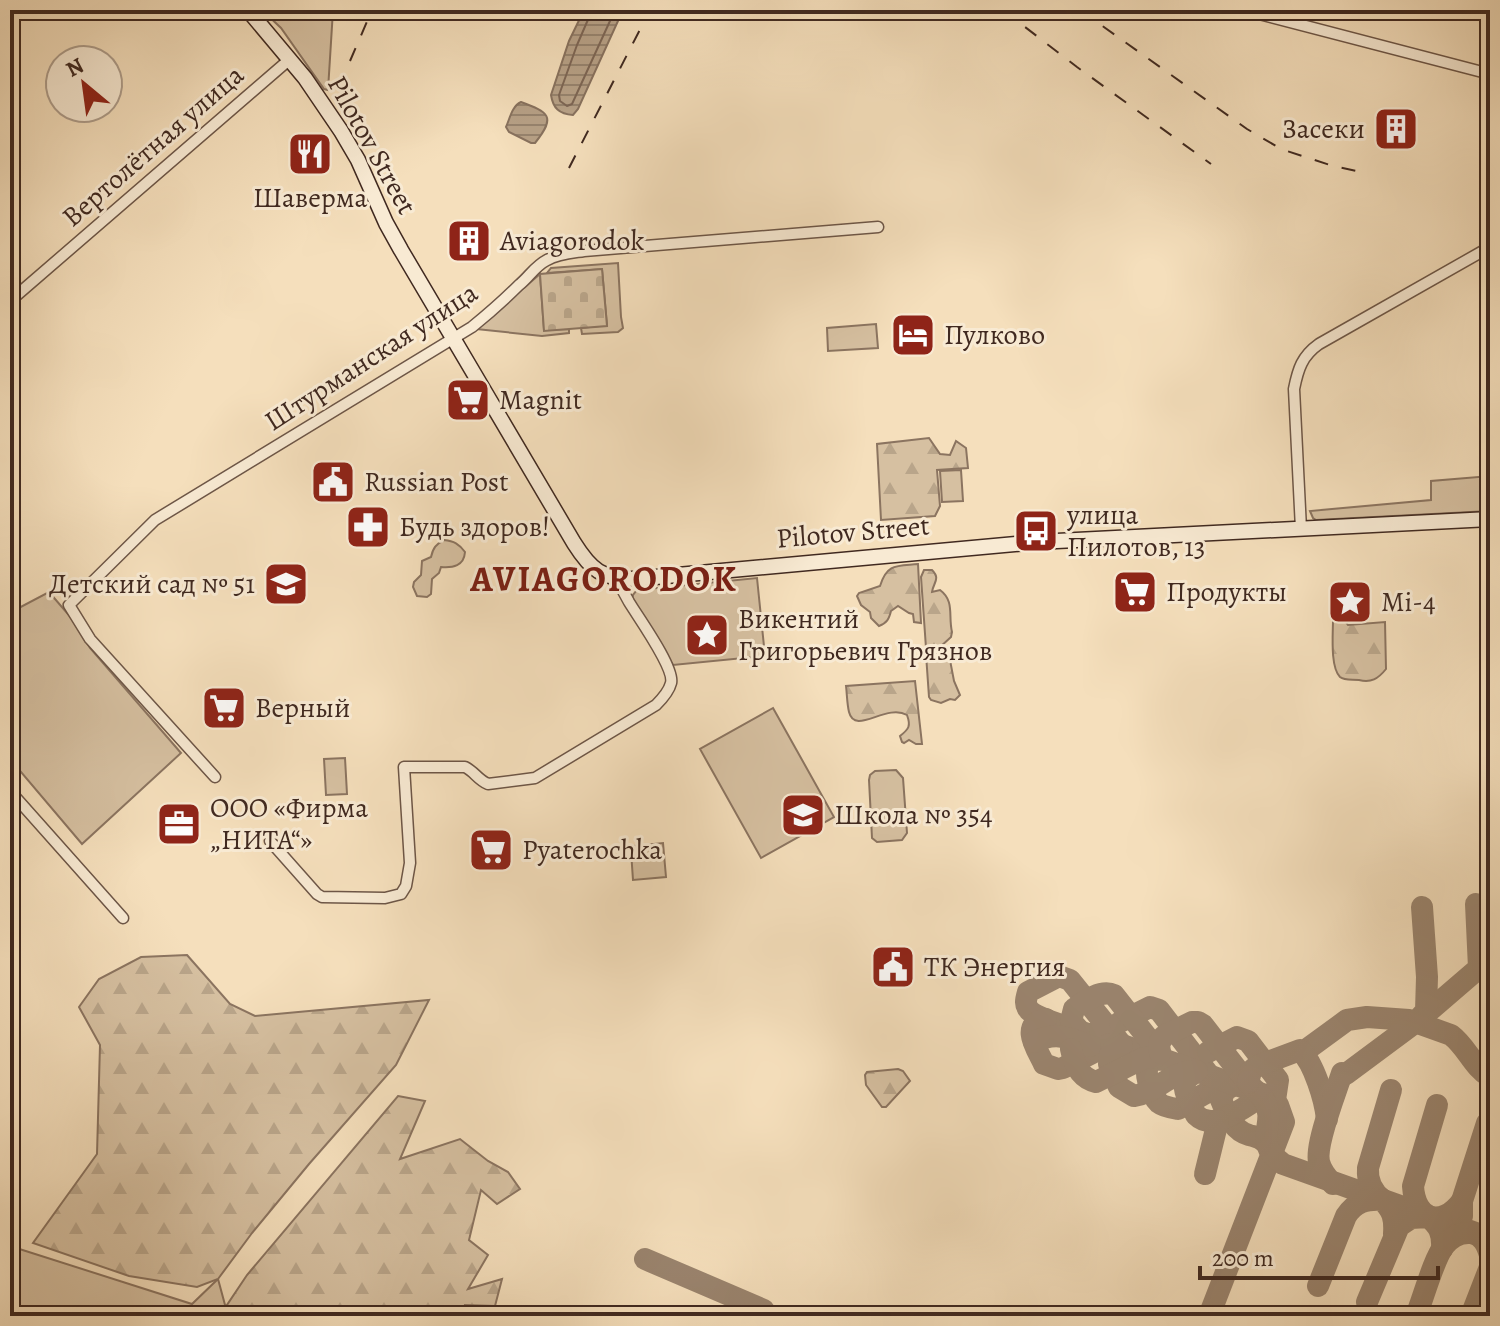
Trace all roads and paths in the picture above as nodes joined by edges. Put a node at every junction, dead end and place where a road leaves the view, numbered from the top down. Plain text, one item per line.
1 (248, 10) edge
2 (1244, 10) edge
3 (290, 59) junction
4 (1490, 74) edge
5 (878, 227) dead end
6 (1490, 247) edge
7 (10, 301) edge
8 (454, 339) junction
9 (1490, 519) edge
10 (1301, 529) junction
11 (621, 579) junction
12 (215, 777) dead end
13 (10, 791) edge
14 (270, 841) dead end
15 (123, 918) dead end

1 - 3 street, Pilotov Street
2 - 4 street
3 - 7 street, Вертолётная улица
3 - 8 street, Pilotov Street
5 - 8 street, Штурманская улица
6 - 10 street
8 - 11 street, Pilotov Street
8 - 12 street, Штурманская улица
9 - 10 street, Pilotov Street
10 - 11 street, Pilotov Street
11 - 14 street
13 - 15 street

